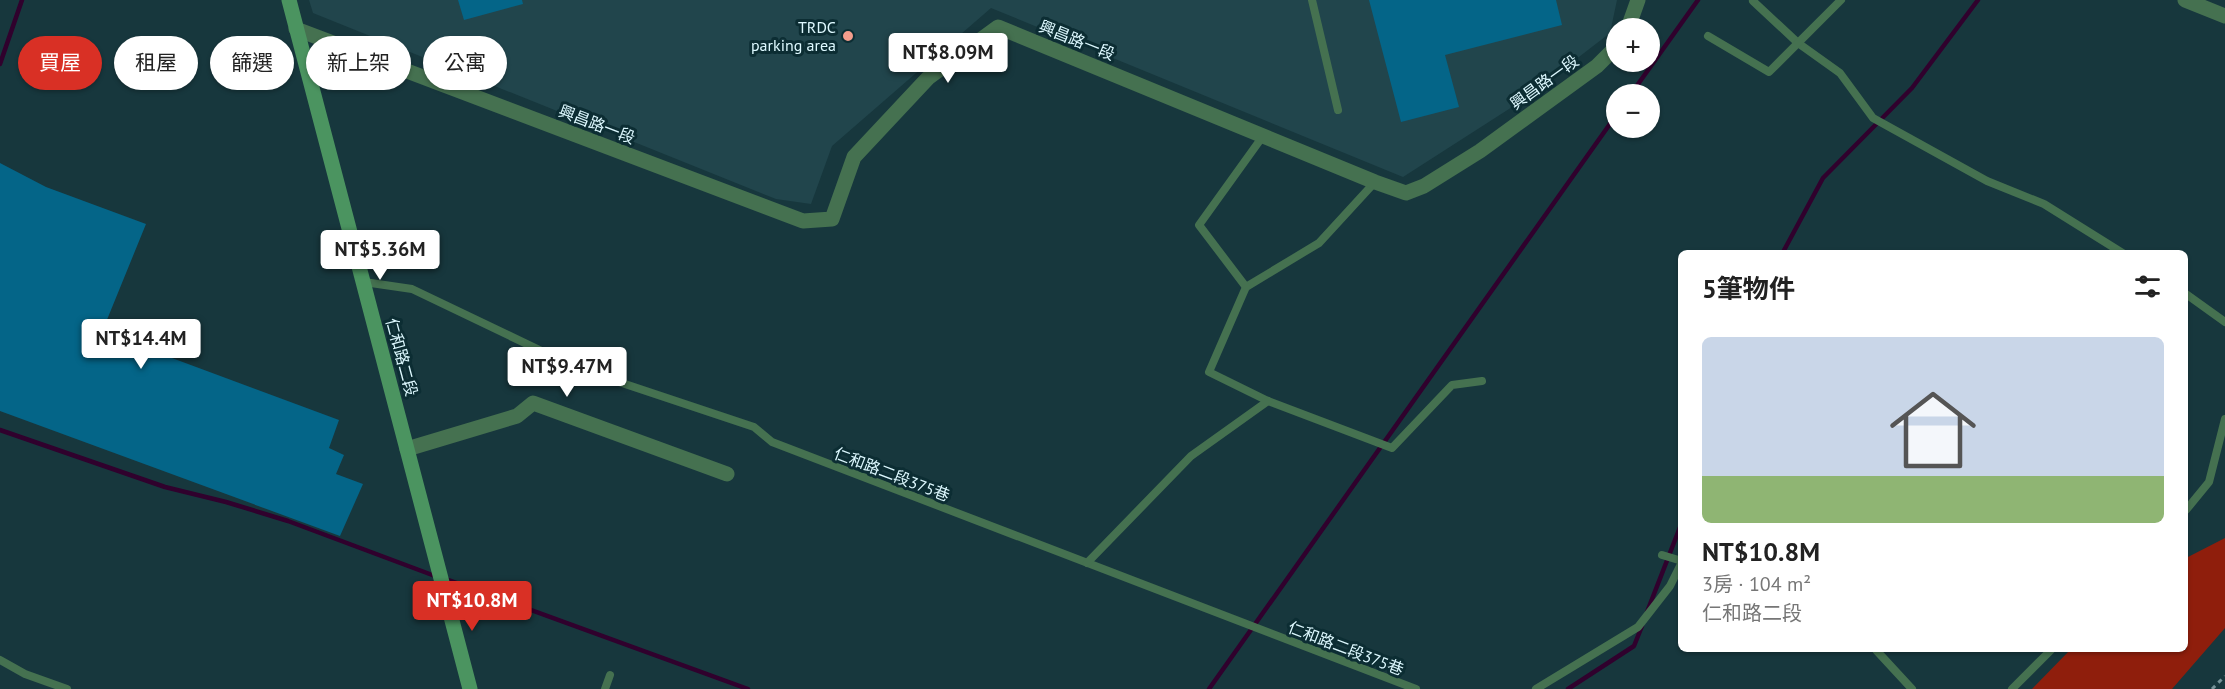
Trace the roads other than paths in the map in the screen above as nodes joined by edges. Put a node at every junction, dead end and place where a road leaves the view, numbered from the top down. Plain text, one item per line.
1 (288, 0) edge
2 (1312, 0) edge
3 (1638, 0) edge
4 (1841, 0) edge
5 (2185, 0) edge
6 (1753, 1) edge
7 (2225, 16) edge
8 (1632, 18) edge
9 (296, 29) junction
10 (1708, 36) dead end
11 (1798, 43) junction
12 (1606, 57) edge
13 (1338, 110) dead end
14 (1263, 136) junction
15 (1376, 182) junction
16 (2118, 250) edge
17 (364, 282) junction
18 (1246, 287) junction
19 (2188, 295) edge
20 (2225, 322) edge
21 (1482, 381) dead end
22 (1268, 401) junction
23 (2225, 419) edge
24 (408, 449) junction
25 (727, 474) dead end
26 (2188, 508) edge
27 (1662, 555) dead end
28 (1678, 560) edge
29 (1087, 563) junction
30 (1678, 563) edge
31 (1878, 652) edge
32 (2049, 652) edge
33 (0, 660) edge
34 (610, 675) dead end
35 (67, 689) edge
36 (470, 689) edge
37 (604, 689) edge
38 (1416, 689) edge
39 (1536, 689) edge
40 (1912, 689) edge
41 (2012, 689) edge

1 - 9 main road, 仁和路二段
2 - 13 lane
3 - 8 street
4 - 11 lane
5 - 7 street
6 - 11 lane
9 - 14 street, 興昌路一段
9 - 17 main road, 仁和路二段
10 - 11 lane
11 - 16 lane
12 - 15 street, 興昌路一段
14 - 15 street, 興昌路一段
14 - 18 lane
15 - 18 lane
17 - 24 main road, 仁和路二段
17 - 29 lane, 仁和路二段375巷
18 - 22 lane
19 - 20 lane
21 - 22 lane
22 - 29 lane
23 - 26 lane
24 - 25 street
24 - 36 main road, 仁和路二段
27 - 28 lane
29 - 38 lane, 仁和路二段375巷
30 - 39 lane
31 - 40 lane
32 - 41 lane
33 - 35 lane
34 - 37 lane

